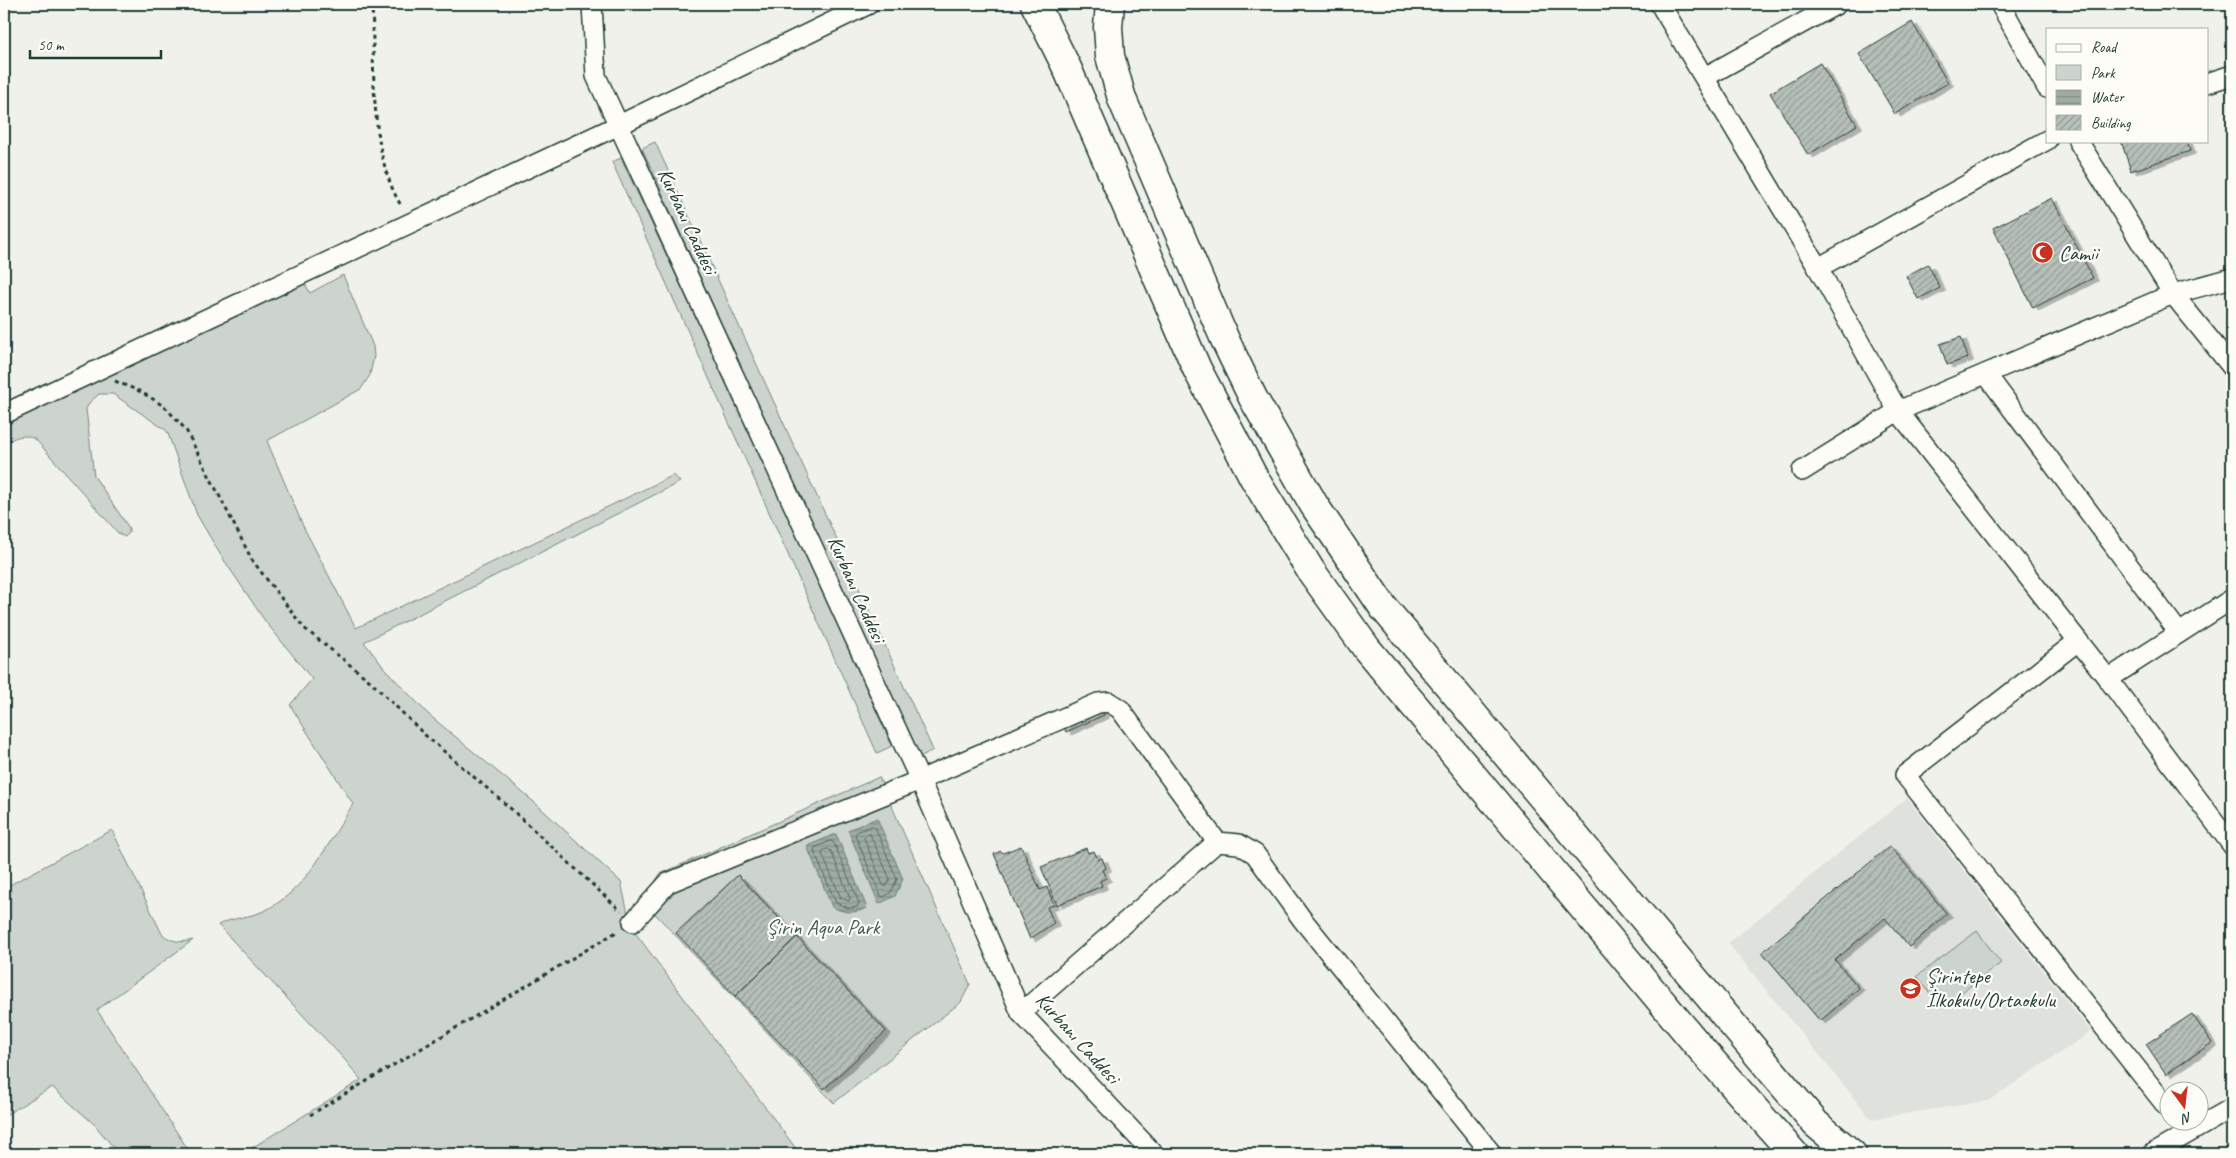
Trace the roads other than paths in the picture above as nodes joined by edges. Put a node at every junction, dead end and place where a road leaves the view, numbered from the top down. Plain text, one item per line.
1 (592, 4) edge
2 (869, 4) edge
3 (1035, 4) edge
4 (1110, 4) edge
5 (1660, 4) edge
6 (1837, 4) edge
7 (2000, 4) edge
8 (2232, 75) edge
9 (1705, 78) junction
10 (2208, 84) edge
11 (2046, 86) edge
12 (619, 125) junction
13 (2046, 141) edge
14 (2079, 142) edge
15 (1818, 268) junction
16 (2232, 278) edge
17 (2173, 294) junction
18 (2232, 367) edge
19 (1986, 374) junction
20 (1898, 411) junction
21 (4, 414) edge
22 (1802, 471) dead end
23 (2232, 599) edge
24 (2179, 633) junction
25 (2078, 641) junction
26 (2108, 679) junction
27 (920, 780) junction
28 (1217, 842) junction
29 (2232, 845) edge
30 (633, 922) road end
31 (1021, 1013) junction
32 (2158, 1095) edge
33 (2232, 1108) edge
34 (2208, 1118) edge
35 (2180, 1130) edge
36 (1154, 1154) edge
37 (1492, 1154) edge
38 (1794, 1154) edge
39 (1852, 1154) edge
40 (2152, 1154) edge

1 - 12 street, Kurbanı Caddesi
2 - 12 street
3 - 38 highway
4 - 39 highway
5 - 9 street
6 - 9 street
7 - 11 street
8 - 10 street
9 - 15 street
12 - 21 street
12 - 27 street, Kurbanı Caddesi
13 - 15 street
14 - 17 street
15 - 20 street
16 - 17 street
17 - 18 street
17 - 19 street
19 - 20 street
19 - 24 street
20 - 22 street
20 - 25 street
23 - 24 street
24 - 26 street
25 - 26 street
25 - 32 street
26 - 29 street
27 - 28 street
27 - 30 street
27 - 31 street, Kurbanı Caddesi
28 - 31 street
28 - 37 street
31 - 36 street, Kurbanı Caddesi
33 - 34 street
35 - 40 street

